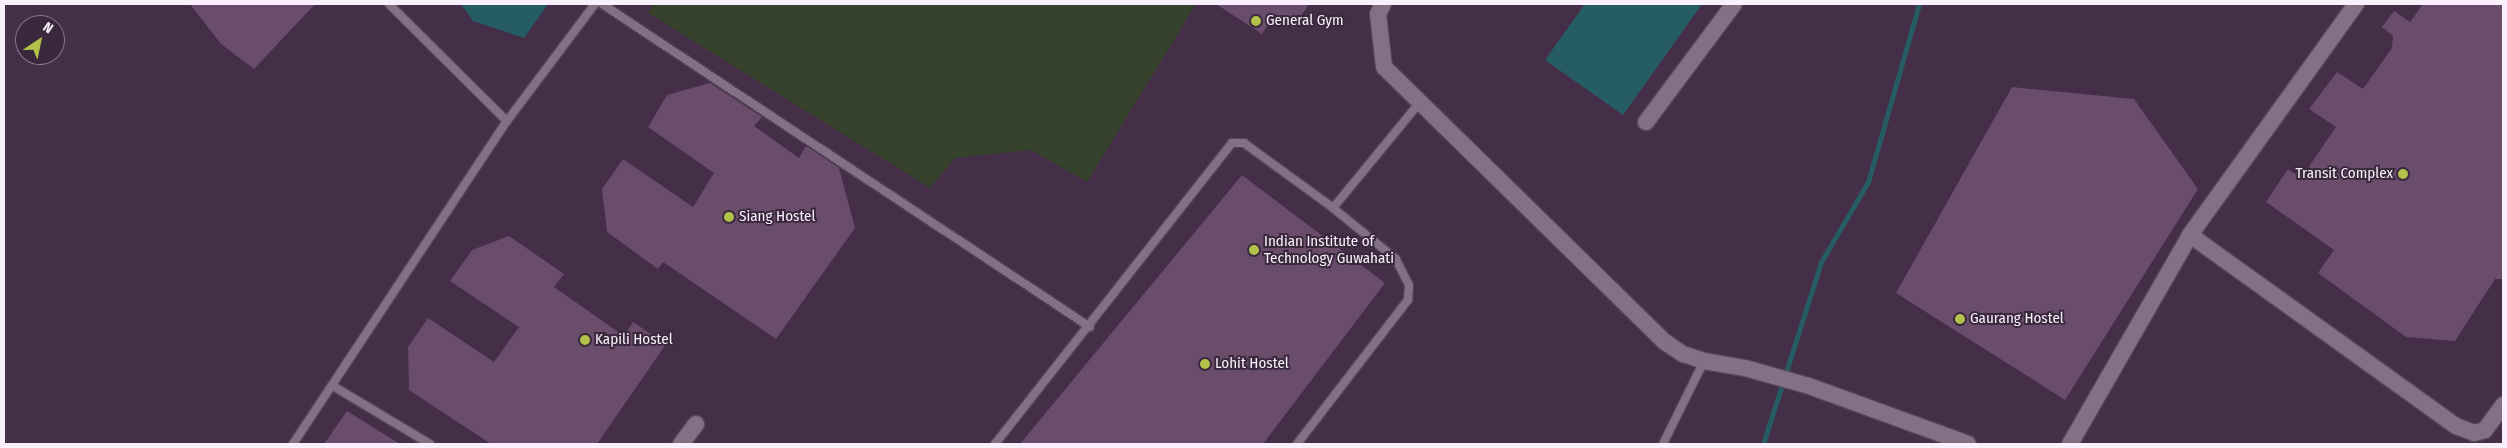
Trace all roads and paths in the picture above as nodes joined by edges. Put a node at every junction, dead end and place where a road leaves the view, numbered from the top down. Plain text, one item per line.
1 (389, 4) edge
2 (596, 4) edge
3 (602, 4) edge
4 (1384, 4) edge
5 (1734, 4) edge
6 (2356, 4) edge
7 (1421, 101) junction
8 (507, 121) junction
9 (1646, 122) dead end
10 (1334, 208) junction
11 (2190, 235) junction
12 (1090, 327) junction
13 (1704, 361) junction
14 (332, 386) junction
15 (2503, 405) edge
16 (696, 424) dead end
17 (293, 444) edge
18 (430, 444) edge
19 (681, 444) edge
20 (995, 444) edge
21 (1297, 444) edge
22 (1663, 444) edge
23 (1968, 444) edge
24 (2070, 444) edge

1 - 8 lane
2 - 8 lane
3 - 12 lane
4 - 7 street
5 - 9 street
6 - 11 street
7 - 10 lane
7 - 13 street
8 - 14 lane
10 - 12 lane
10 - 21 lane
11 - 15 street
11 - 24 street
12 - 20 lane
13 - 22 lane
13 - 23 street
14 - 17 lane
14 - 18 lane
16 - 19 street

